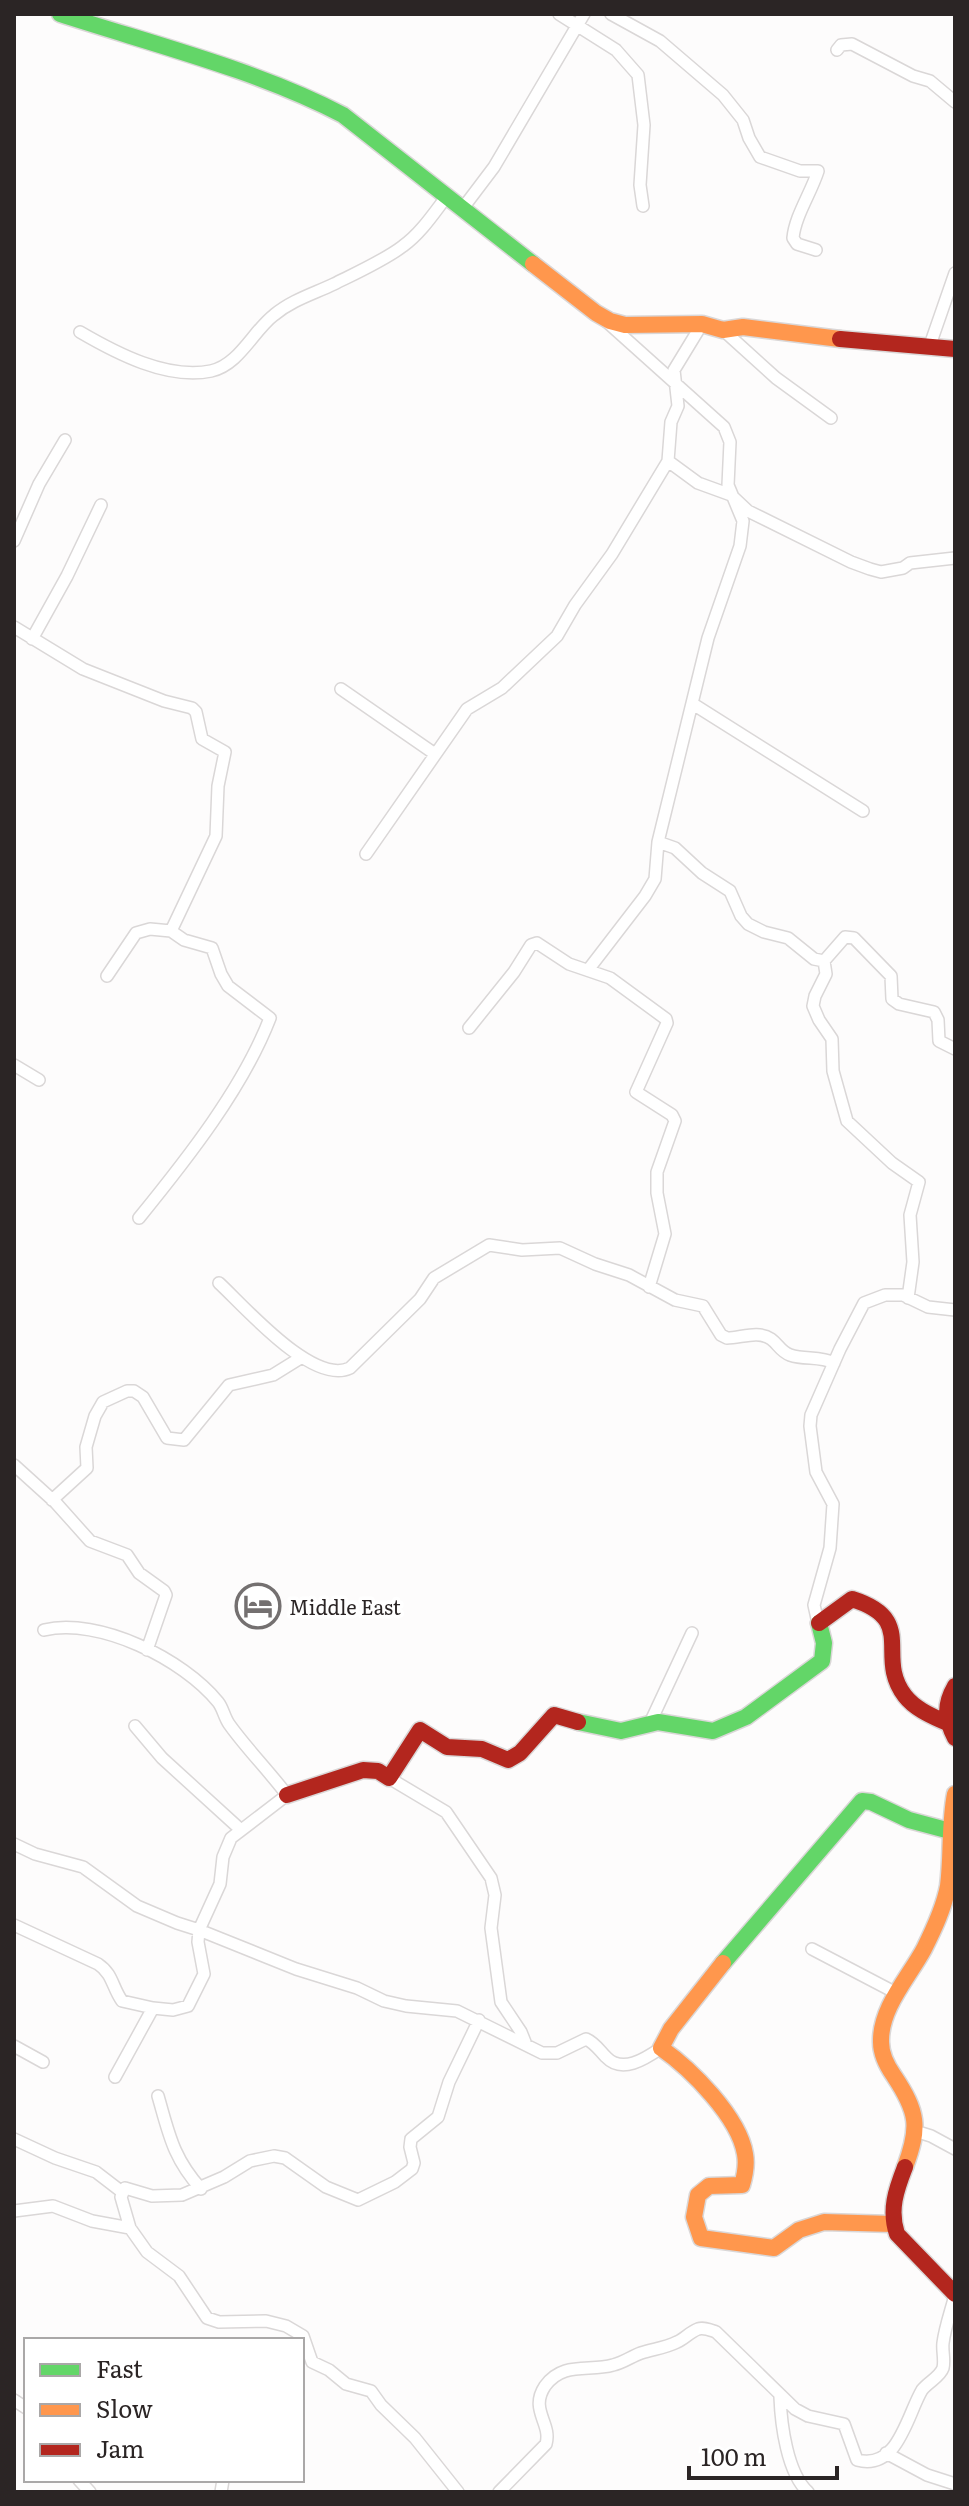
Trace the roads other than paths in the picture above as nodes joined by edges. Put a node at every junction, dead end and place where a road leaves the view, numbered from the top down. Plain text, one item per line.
1 (60, 14) edge
2 (559, 14) edge
3 (611, 14) edge
4 (581, 19) edge
5 (837, 50) dead end
6 (955, 102) edge
7 (447, 196) junction
8 (643, 206) dead end
9 (463, 208) junction
10 (816, 250) dead end
11 (955, 273) edge
12 (596, 313) junction
13 (702, 324) junction
14 (723, 330) junction
15 (80, 332) dead end
16 (930, 345) junction
17 (955, 349) edge
18 (677, 384) junction
19 (831, 418) dead end
20 (65, 440) dead end
21 (668, 461) junction
22 (731, 495) junction
23 (101, 505) dead end
24 (14, 541) edge
25 (955, 558) edge
26 (14, 627) edge
27 (32, 639) junction
28 (341, 689) dead end
29 (693, 704) junction
30 (435, 754) junction
31 (863, 811) dead end
32 (658, 842) junction
33 (366, 854) dead end
34 (171, 931) junction
35 (824, 961) junction
36 (588, 970) junction
37 (107, 976) dead end
38 (469, 1028) dead end
39 (955, 1049) edge
40 (14, 1065) edge
41 (39, 1080) dead end
42 (139, 1218) dead end
43 (219, 1283) dead end
44 (649, 1287) junction
45 (908, 1298) junction
46 (955, 1310) edge
47 (302, 1357) junction
48 (834, 1363) junction
49 (14, 1465) edge
50 (52, 1500) junction
51 (818, 1623) junction
52 (44, 1630) dead end
53 (692, 1633) dead end
54 (147, 1650) junction
55 (955, 1686) edge
56 (650, 1723) junction
57 (135, 1726) dead end
58 (951, 1731) edge
59 (389, 1778) junction
60 (955, 1794) edge
61 (287, 1795) junction
62 (241, 1830) junction
63 (950, 1831) junction
64 (14, 1844) edge
65 (949, 1904) edge
66 (14, 1925) edge
67 (199, 1930) junction
68 (812, 1949) dead end
69 (898, 1994) junction
70 (153, 2008) junction
71 (479, 2020) junction
72 (525, 2042) junction
73 (14, 2046) edge
74 (661, 2048) junction
75 (43, 2062) dead end
76 (115, 2077) dead end
77 (158, 2096) dead end
78 (915, 2131) junction
79 (14, 2139) edge
80 (955, 2149) edge
81 (201, 2189) junction
82 (122, 2192) junction
83 (14, 2211) edge
84 (892, 2224) junction
85 (130, 2228) junction
86 (955, 2294) edge
87 (294, 2336) edge
88 (304, 2339) edge
89 (780, 2397) junction
90 (886, 2453) junction
91 (955, 2484) edge
92 (458, 2492) edge
93 (499, 2492) edge
94 (808, 2492) edge

1 - 7 street
2 - 4 street
3 - 10 street
4 - 8 street
4 - 9 street
5 - 6 street
7 - 9 street
7 - 15 street
9 - 12 street
11 - 16 street
12 - 13 street
12 - 18 street
13 - 14 street
13 - 18 street
14 - 16 street
14 - 19 street
16 - 17 street
18 - 21 street
18 - 22 street
20 - 24 street
21 - 22 street
21 - 30 street
22 - 25 street
22 - 29 street
23 - 27 street
26 - 27 street
27 - 34 street
28 - 30 street
29 - 31 street
29 - 32 street
30 - 33 street
32 - 35 street
32 - 36 street
34 - 37 street
34 - 42 street
35 - 39 street
35 - 45 street
36 - 38 street
36 - 44 street
40 - 41 street
43 - 47 street
44 - 47 street
44 - 48 street
45 - 46 street
45 - 48 street
47 - 50 street
48 - 51 street
49 - 50 street
50 - 54 street
51 - 56 street
51 - 58 street
52 - 54 street
53 - 56 street
54 - 61 street
55 - 58 street
56 - 59 street
57 - 62 street
59 - 61 street
59 - 72 street
60 - 63 street
61 - 62 street
62 - 67 street
63 - 65 street
63 - 74 street
64 - 67 street
65 - 69 street
66 - 70 street
67 - 70 street
67 - 71 street
68 - 69 street
69 - 78 street
70 - 76 street
71 - 72 street
71 - 81 street
72 - 74 street
73 - 75 street
74 - 84 street
77 - 81 street
78 - 80 street
78 - 84 street
79 - 82 street
81 - 82 street
82 - 85 street
83 - 85 street
84 - 86 street
85 - 87 street
86 - 90 street
88 - 92 street
89 - 90 street
89 - 93 street
89 - 94 street
90 - 91 street

